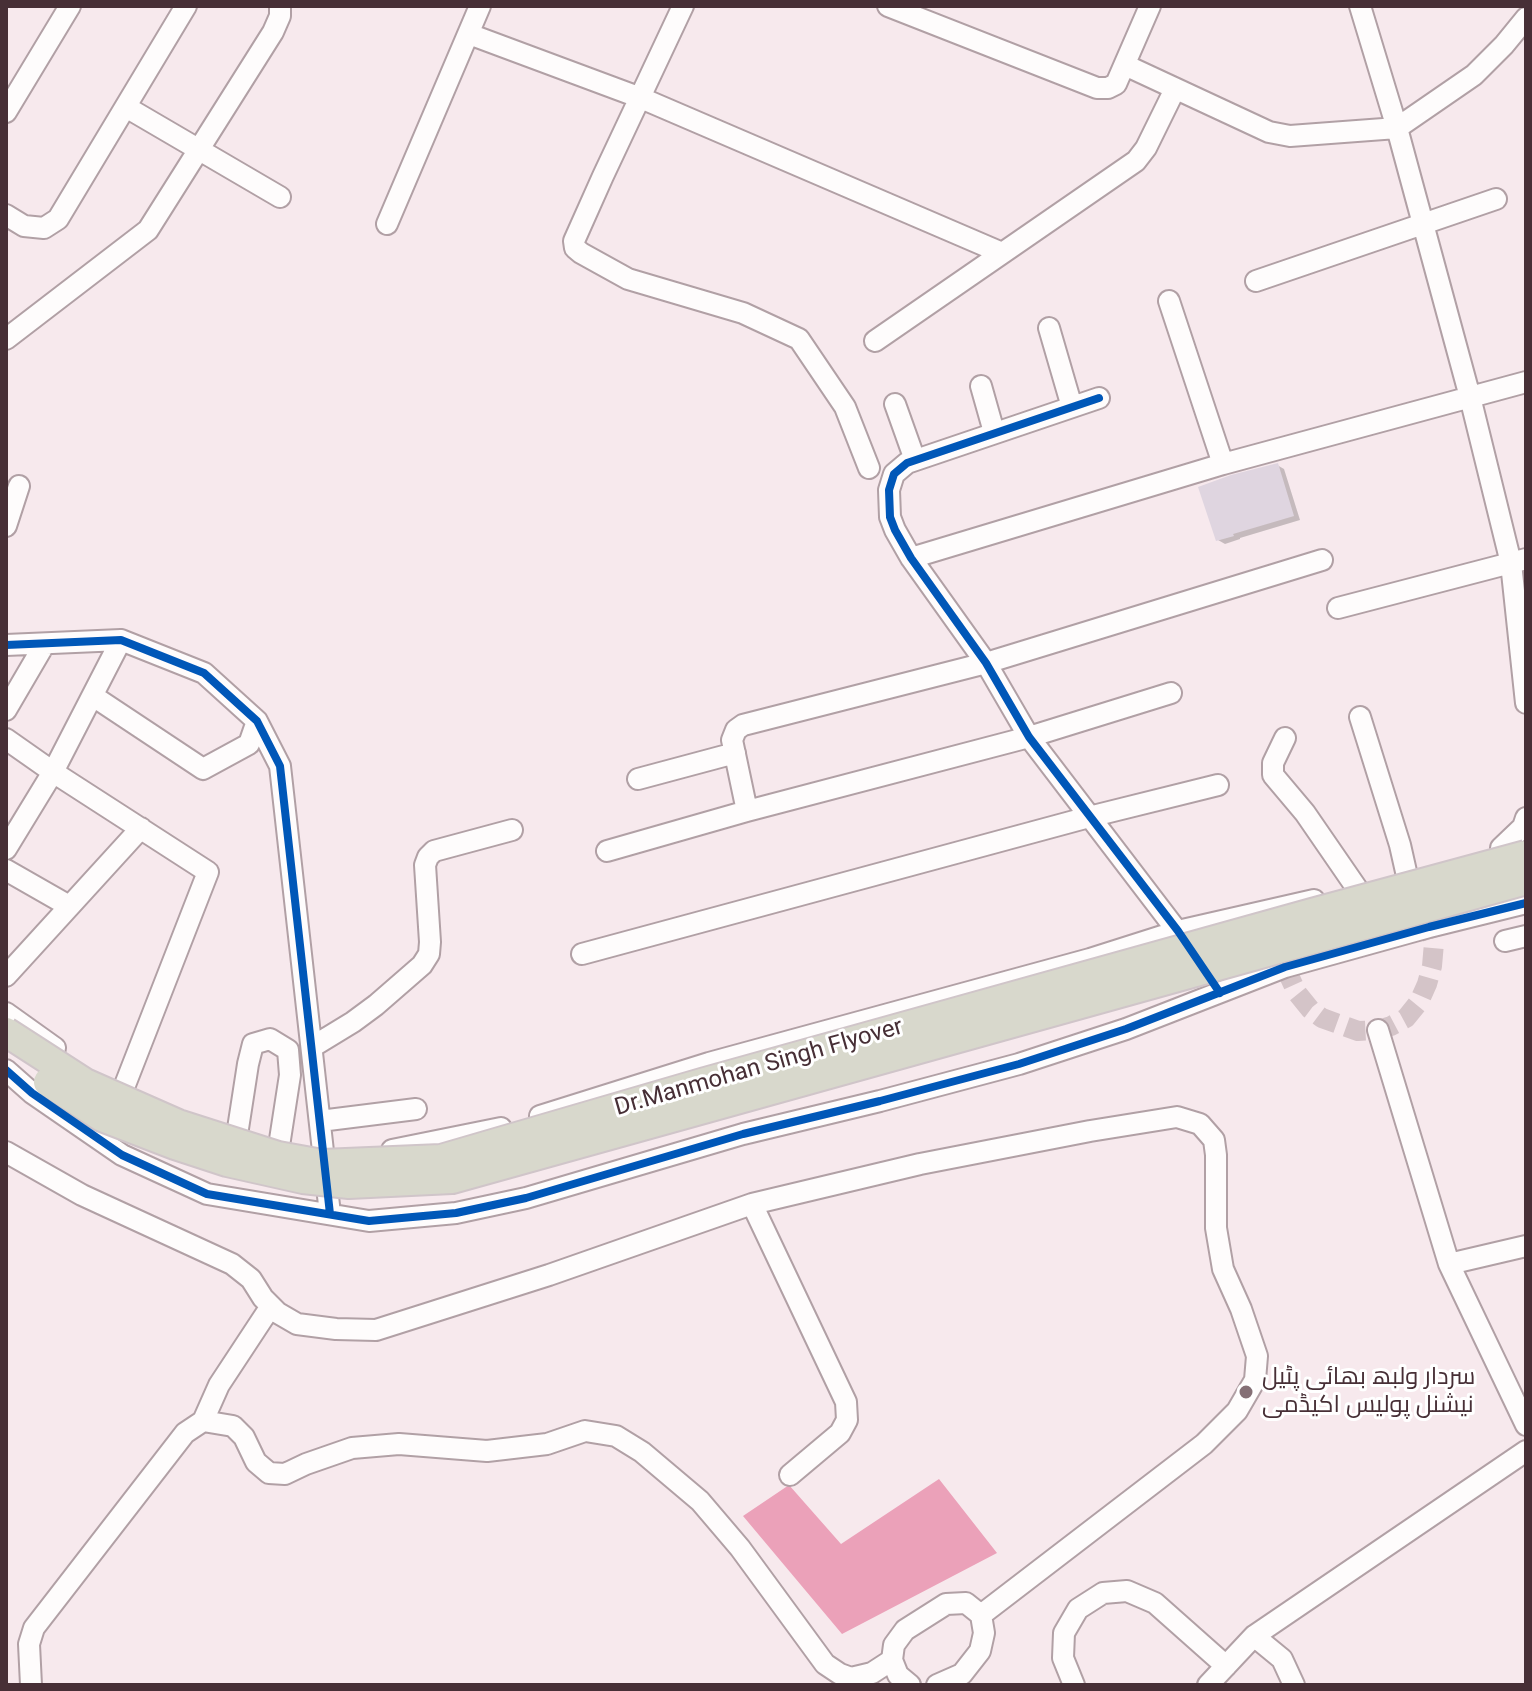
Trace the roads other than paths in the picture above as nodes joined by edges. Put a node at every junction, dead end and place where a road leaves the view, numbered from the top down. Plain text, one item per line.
1 (70, 6) edge
2 (186, 6) edge
3 (280, 6) edge
4 (480, 6) edge
5 (683, 6) edge
6 (888, 6) edge
7 (1150, 6) edge
8 (1360, 6) edge
9 (1526, 18) edge
10 (469, 34) junction
11 (1125, 65) junction
12 (1175, 89) junction
13 (641, 98) junction
14 (126, 107) junction
15 (6, 112) edge
16 (1397, 128) junction
17 (198, 150) junction
18 (280, 197) dead end
19 (1496, 199) dead end
20 (6, 215) edge
21 (1422, 223) junction
22 (387, 224) dead end
23 (1002, 253) junction
24 (1256, 281) dead end
25 (1169, 301) dead end
26 (1049, 328) dead end
27 (6, 339) edge
28 (875, 341) dead end
29 (1526, 382) edge
30 (981, 386) dead end
31 (1470, 397) junction
32 (1099, 398) dead end
33 (895, 404) dead end
34 (1072, 407) junction
35 (994, 432) junction
36 (915, 460) junction
37 (1223, 464) junction
38 (869, 468) dead end
39 (19, 486) dead end
40 (6, 526) edge
41 (911, 558) junction
42 (1322, 560) dead end
43 (1518, 561) edge
44 (1338, 608) dead end
45 (121, 640) junction
46 (6, 645) edge
47 (44, 645) junction
48 (986, 663) junction
49 (1171, 693) dead end
50 (93, 696) junction
51 (1526, 703) edge
52 (6, 710) edge
53 (1360, 717) dead end
54 (257, 721) junction
55 (1029, 737) junction
56 (1285, 738) dead end
57 (6, 739) edge
58 (735, 753) junction
59 (53, 772) junction
60 (638, 779) dead end
61 (1218, 785) dead end
62 (747, 811) junction
63 (1089, 817) junction
64 (1526, 818) edge
65 (141, 828) junction
66 (512, 830) dead end
67 (1526, 841) edge
68 (6, 849) edge
69 (607, 851) dead end
70 (1513, 851) edge
71 (6, 870) edge
72 (1407, 876) junction
73 (1526, 880) edge
74 (1358, 890) junction
75 (1521, 905) edge
76 (69, 906) junction
77 (1178, 931) junction
78 (1526, 936) edge
79 (1505, 941) dead end
80 (582, 954) dead end
81 (6, 976) edge
82 (1220, 993) junction
83 (6, 1013) edge
84 (1378, 1030) dead end
85 (6, 1032) edge
86 (312, 1047) junction
87 (6, 1053) edge
88 (6, 1070) edge
89 (123, 1090) junction
90 (416, 1109) dead end
91 (320, 1121) junction
92 (237, 1135) junction
93 (279, 1146) junction
94 (6, 1152) edge
95 (324, 1154) junction
96 (752, 1204) junction
97 (330, 1214) junction
98 (1526, 1246) edge
99 (1449, 1264) junction
100 (271, 1306) junction
101 (203, 1421) junction
102 (1526, 1425) edge
103 (1526, 1451) edge
104 (790, 1475) dead end
105 (981, 1615) junction
106 (1254, 1636) junction
107 (892, 1660) junction
108 (1226, 1666) junction
109 (959, 1681) edge
110 (31, 1685) edge
111 (910, 1685) edge
112 (937, 1685) edge
113 (1074, 1685) edge
114 (1208, 1685) edge
115 (1294, 1685) edge

1 - 15 street
2 - 14 street
3 - 17 street
4 - 10 street
5 - 13 street
6 - 11 street
7 - 11 street
8 - 16 street
9 - 16 street
10 - 13 street
10 - 22 street
11 - 12 street
12 - 16 street
12 - 23 street
13 - 23 street
13 - 38 street
14 - 17 street
14 - 20 street
16 - 21 street
17 - 18 street
17 - 27 street
19 - 21 street
21 - 24 street
21 - 31 street
23 - 28 street
25 - 37 street
26 - 34 street
29 - 31 street
30 - 35 street
31 - 37 street
31 - 43 street
32 - 34 street
33 - 36 street
34 - 35 street
35 - 36 street
36 - 41 street
37 - 41 street
39 - 40 street
41 - 48 street
42 - 48 street
43 - 44 street
43 - 51 street
45 - 47 street
45 - 50 street
45 - 54 street
46 - 47 street
47 - 52 street
48 - 55 street
48 - 58 street
49 - 55 street
50 - 54 street
50 - 59 street
53 - 72 street
54 - 86 street
55 - 62 street
55 - 63 street
56 - 74 street
57 - 59 street
58 - 60 street
58 - 62 street
59 - 65 street
59 - 68 street
61 - 63 street
62 - 69 street
63 - 77 street
63 - 80 street
64 - 70 street
65 - 76 street
65 - 89 street
66 - 86 street
67 - 70 street
70 - 72 street
70 - 75 street
70 - 85 highway, Dr.Manmohan Singh Flyover, bridge
71 - 76 street
72 - 74 street
73 - 87 highway, Dr.Manmohan Singh Flyover, bridge
74 - 77 street
75 - 82 street
76 - 81 street
77 - 82 street
77 - 95 street
78 - 79 street
82 - 97 street
83 - 89 street
84 - 99 street
86 - 91 street
88 - 97 street
89 - 92 street
90 - 91 street
91 - 95 street
92 - 93 street
92 - 93 street
93 - 95 street
94 - 100 street
95 - 97 street
96 - 100 street
96 - 104 street
96 - 105 street
98 - 99 street
99 - 102 street
100 - 101 street
101 - 107 street
101 - 110 street
103 - 106 street
105 - 107 street
105 - 109 street
106 - 108 street
106 - 115 street
107 - 111 street
108 - 113 street
108 - 114 street
109 - 112 street

